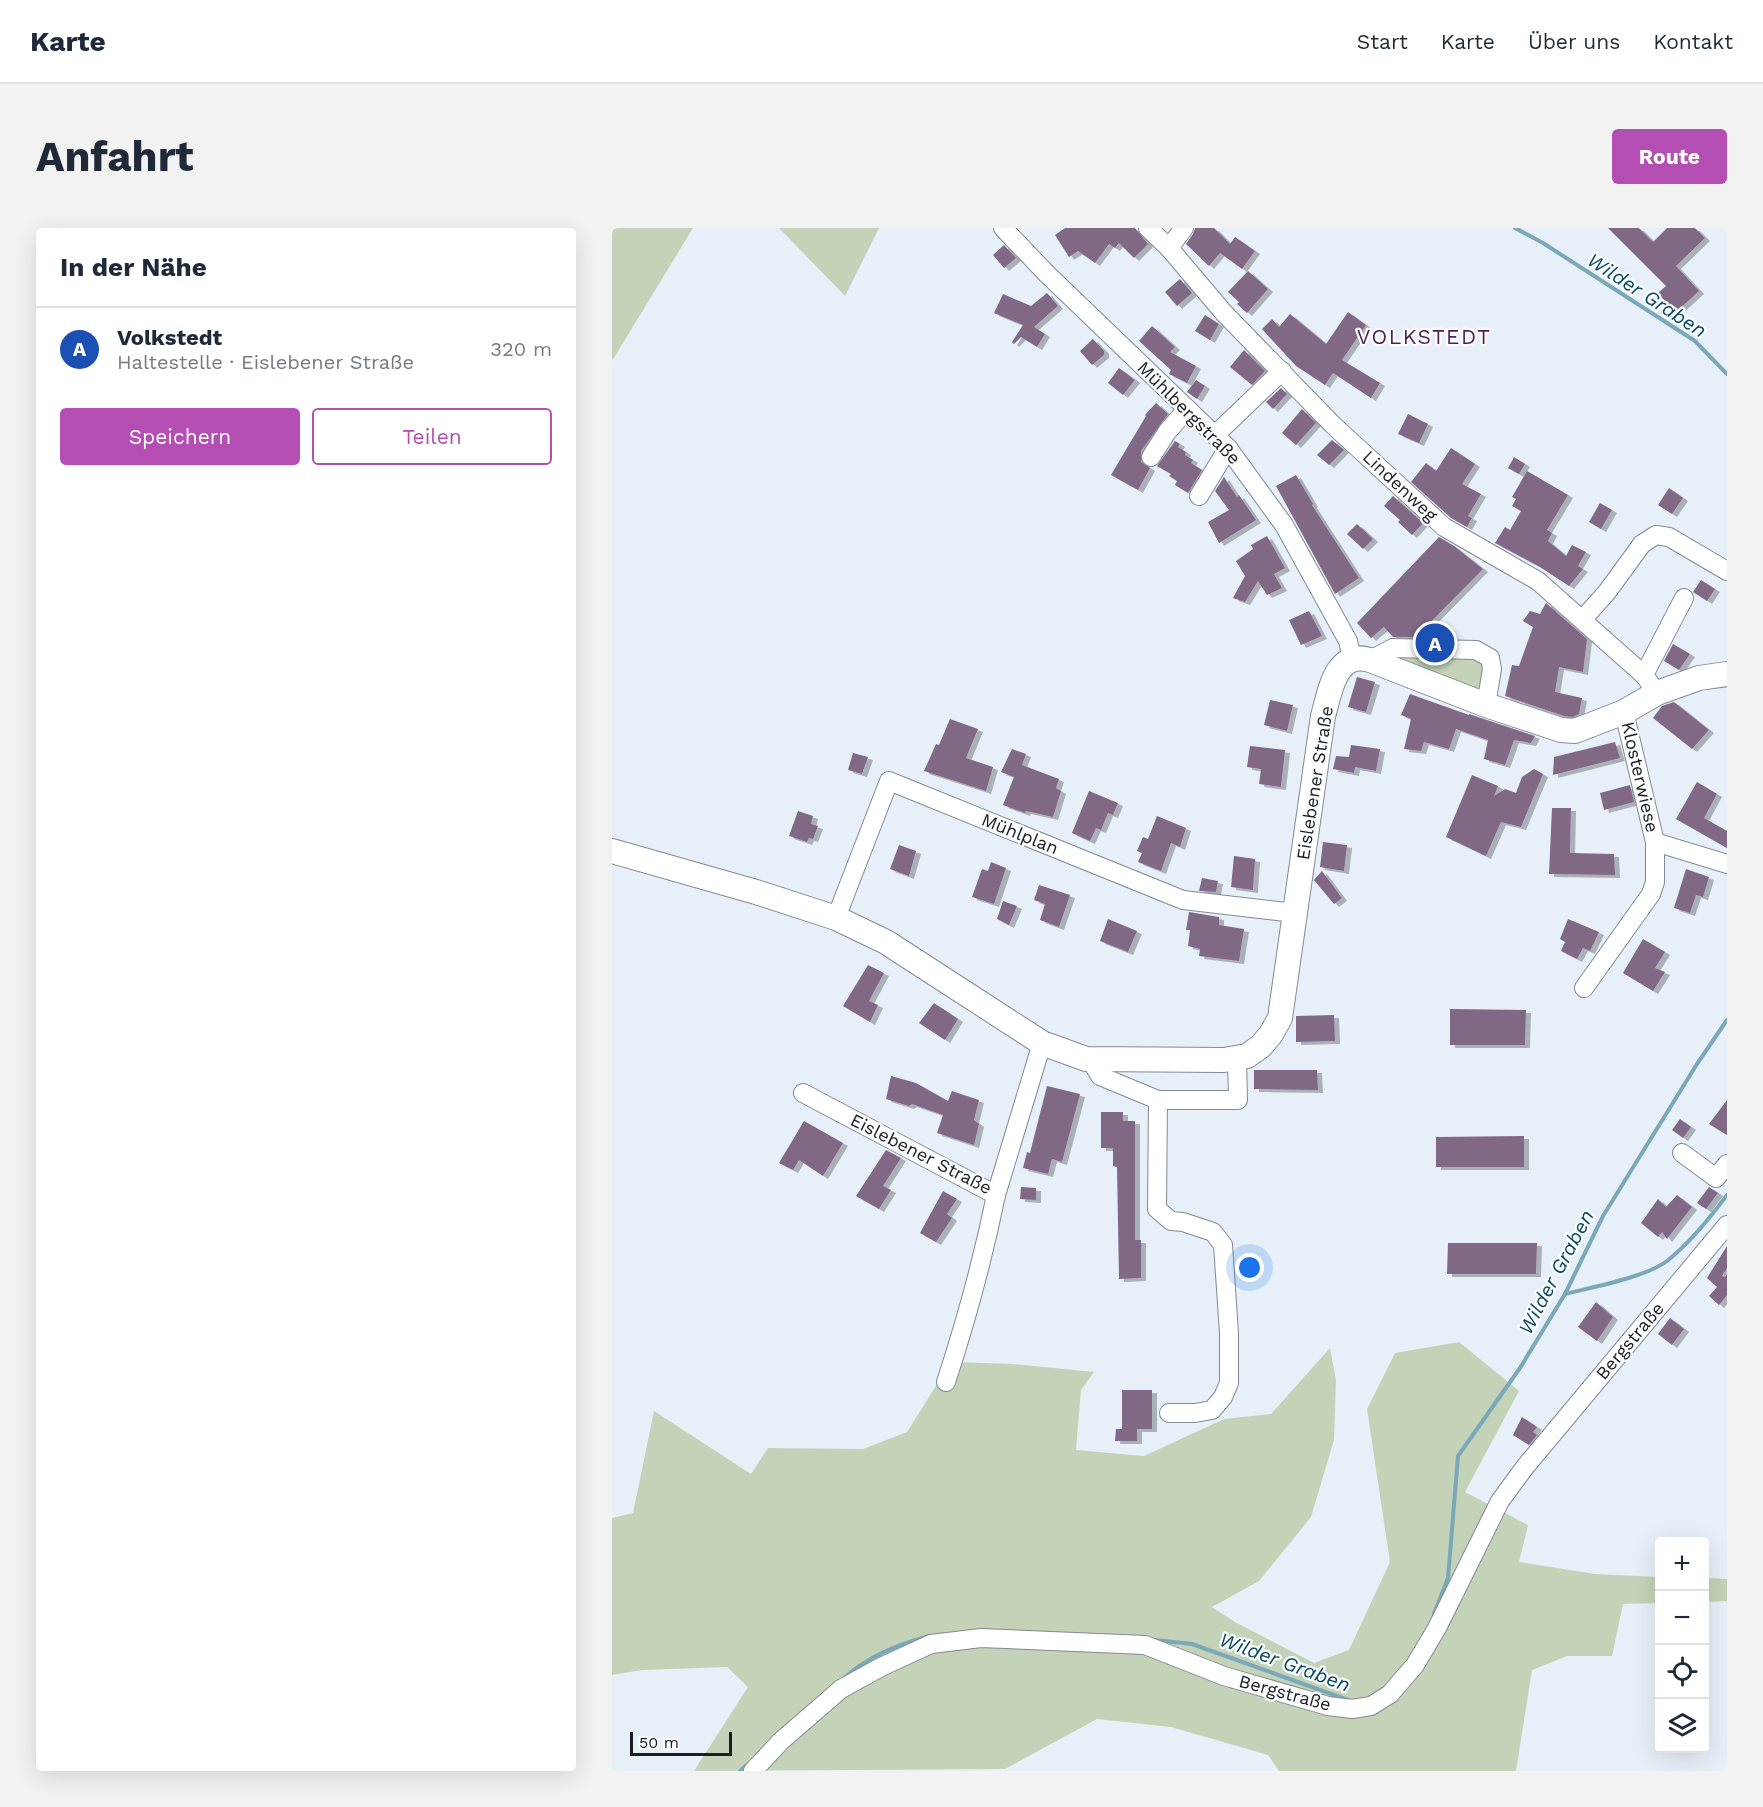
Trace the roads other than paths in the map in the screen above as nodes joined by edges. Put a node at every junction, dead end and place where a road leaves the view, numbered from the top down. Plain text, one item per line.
1 (1003, 228) edge
2 (1148, 228) edge
3 (1184, 228) edge
4 (1169, 248) junction
5 (1281, 371) junction
6 (1187, 409) junction
7 (1215, 435) junction
8 (1228, 448) junction
9 (1151, 457) dead end
10 (1199, 496) dead end
11 (1727, 571) edge
12 (1684, 598) dead end
13 (1582, 620) junction
14 (1361, 659) junction
15 (1727, 674) edge
16 (1651, 684) junction
17 (1486, 705) junction
18 (1624, 712) junction
19 (1655, 842) junction
20 (612, 851) edge
21 (1727, 864) edge
22 (1295, 913) junction
23 (836, 918) junction
24 (1584, 988) dead end
25 (1042, 1043) junction
26 (1237, 1058) junction
27 (1090, 1059) junction
28 (803, 1093) dead end
29 (1158, 1100) junction
30 (1682, 1154) dead end
31 (1727, 1164) edge
32 (996, 1195) junction
33 (1727, 1225) edge
34 (946, 1383) dead end
35 (1169, 1413) dead end
36 (753, 1771) edge

1 - 6 street, Mühlbergstraße
2 - 4 street, Lindenweg
3 - 4 street
4 - 5 street, Lindenweg
5 - 7 street
5 - 13 street, Lindenweg
6 - 7 street, Mühlbergstraße
6 - 9 street
7 - 8 street, Mühlbergstraße
8 - 10 street
8 - 14 street, Mühlbergstraße
11 - 13 street
12 - 16 street
13 - 16 street, Lindenweg
14 - 17 main road
14 - 17 street
14 - 22 main road, Eislebener Straße
15 - 16 main road
16 - 18 main road
17 - 18 main road
18 - 19 street, Klosterwiese
19 - 21 street, Klosterwiese
19 - 24 street, Klosterwiese
20 - 23 main road, Eislebener Straße
22 - 23 street, Mühlplan
22 - 26 main road, Eislebener Straße
23 - 25 main road, Eislebener Straße
25 - 27 main road, Eislebener Straße
25 - 32 street, Eislebener Straße
26 - 27 main road, Eislebener Straße
26 - 29 street
27 - 29 street
28 - 32 street, Eislebener Straße
29 - 35 street
30 - 31 street
32 - 34 street
33 - 36 street, Bergstraße

